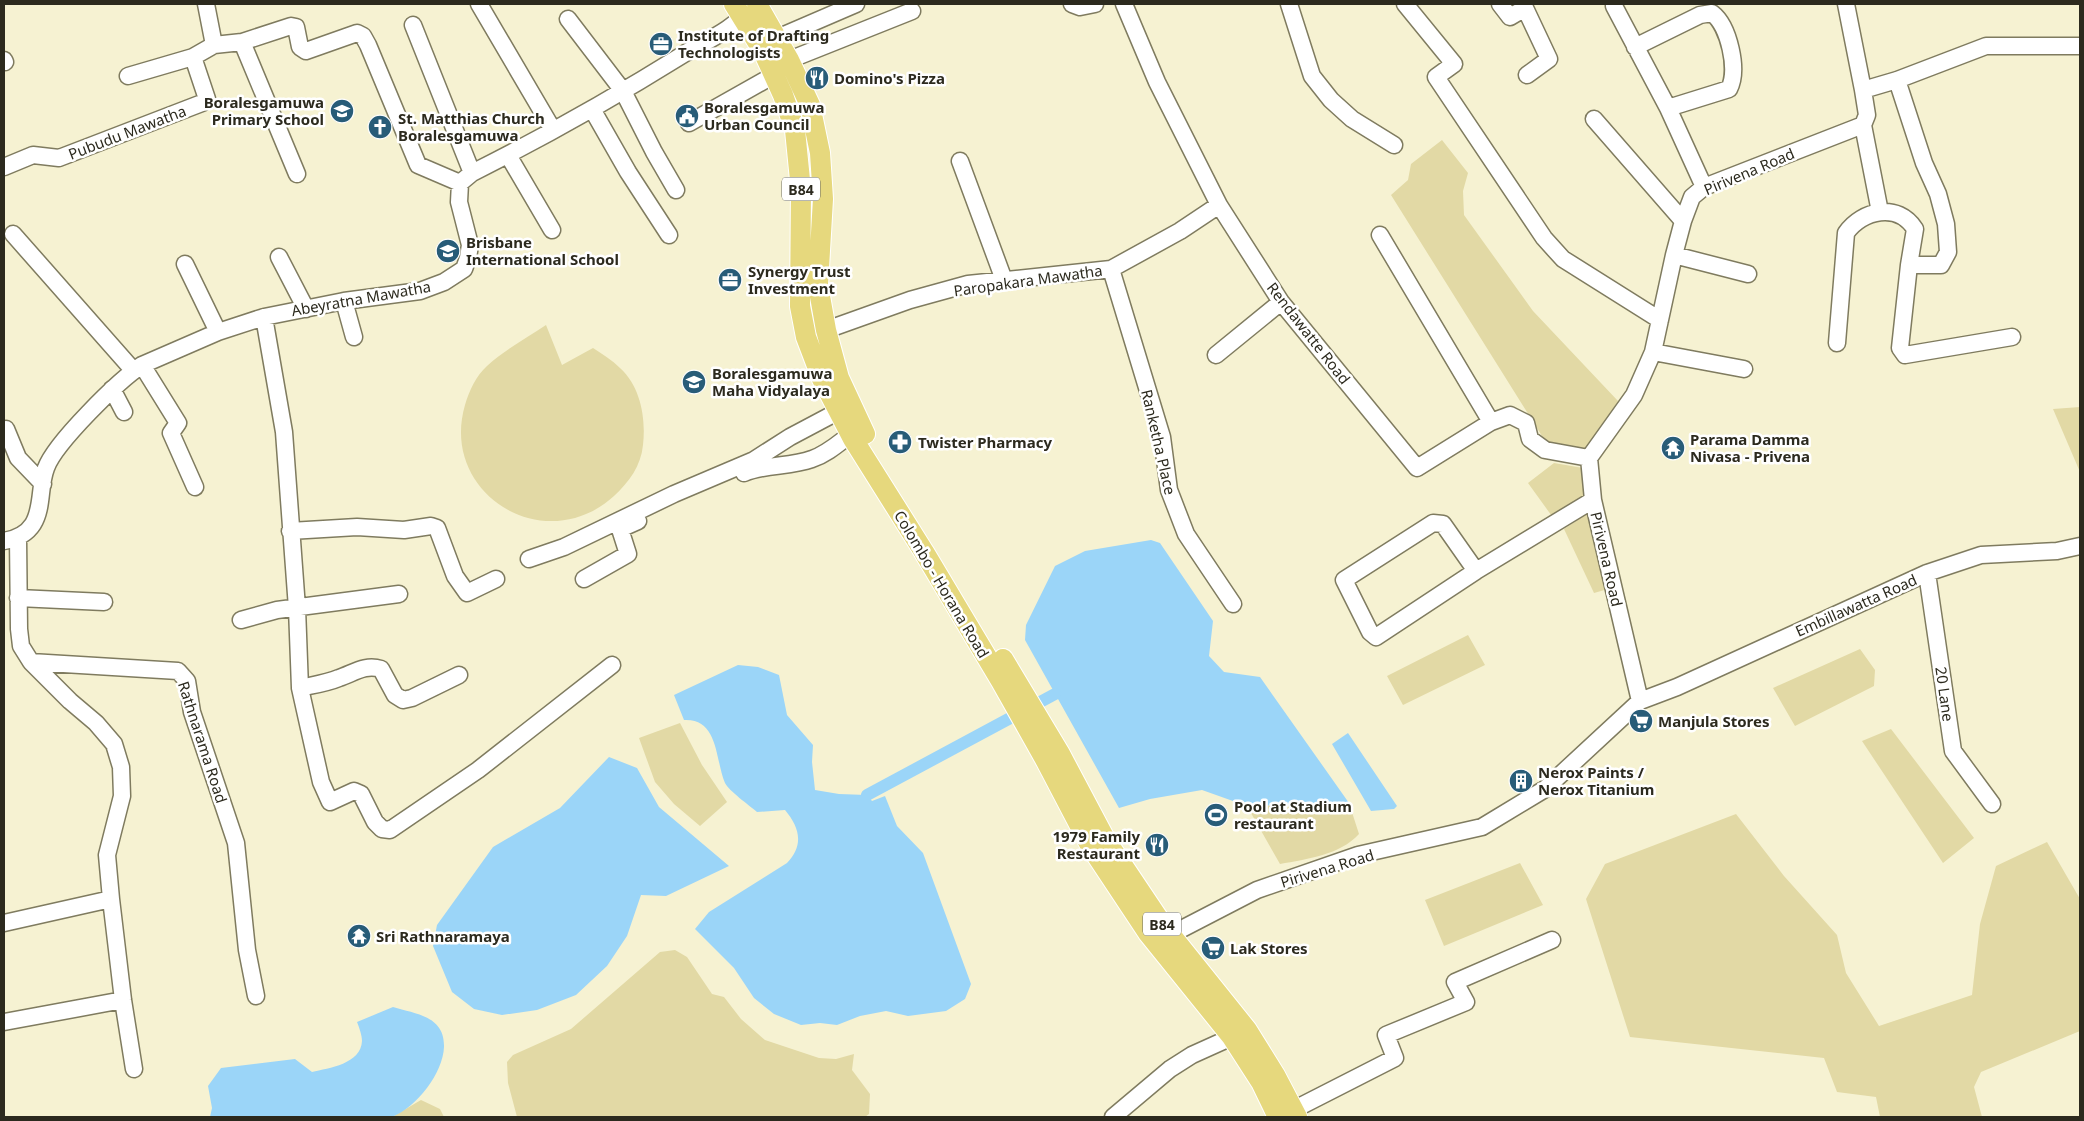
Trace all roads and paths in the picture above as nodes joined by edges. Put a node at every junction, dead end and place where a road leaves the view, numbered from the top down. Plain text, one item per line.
1 (206, 4) edge
2 (480, 4) edge
3 (856, 4) edge
4 (1072, 4) edge
5 (1095, 4) edge
6 (1124, 4) edge
7 (1290, 4) edge
8 (1405, 4) edge
9 (1500, 4) edge
10 (1846, 4) edge
11 (1614, 6) dead end
12 (747, 7) edge
13 (912, 11) dead end
14 (568, 19) dead end
15 (414, 25) dead end
16 (777, 38) junction
17 (242, 42) junction
18 (214, 46) junction
19 (2080, 46) edge
20 (1635, 47) junction
21 (193, 57) junction
22 (789, 60) junction
23 (774, 75) junction
24 (1527, 75) dead end
25 (128, 76) dead end
26 (1898, 80) junction
27 (1863, 90) junction
28 (623, 92) junction
29 (592, 108) junction
30 (1668, 108) junction
31 (1594, 119) dead end
32 (690, 123) dead end
33 (1863, 125) junction
34 (553, 130) junction
35 (1394, 145) dead end
36 (508, 155) junction
37 (960, 161) dead end
38 (4, 167) edge
39 (296, 174) dead end
40 (466, 178) junction
41 (1704, 188) junction
42 (676, 190) dead end
43 (1219, 205) junction
44 (1880, 212) junction
45 (1683, 221) junction
46 (552, 230) dead end
47 (13, 234) dead end
48 (669, 235) dead end
49 (1380, 235) dead end
50 (1674, 255) junction
51 (279, 257) dead end
52 (185, 264) dead end
53 (1909, 265) junction
54 (1111, 268) junction
55 (1748, 274) dead end
56 (1004, 280) junction
57 (344, 301) junction
58 (1281, 302) junction
59 (306, 308) junction
60 (264, 317) junction
61 (1660, 320) junction
62 (826, 330) junction
63 (218, 332) junction
64 (354, 337) dead end
65 (2012, 337) dead end
66 (1836, 343) dead end
67 (1654, 352) junction
68 (1216, 356) dead end
69 (138, 368) junction
70 (1744, 368) dead end
71 (112, 389) junction
72 (839, 411) junction
73 (124, 412) dead end
74 (1491, 422) junction
75 (6, 429) dead end
76 (851, 434) junction
77 (1589, 458) junction
78 (43, 484) junction
79 (195, 487) dead end
80 (1594, 500) junction
81 (290, 531) junction
82 (11, 539) edge
83 (2080, 546) edge
84 (529, 559) dead end
85 (1476, 571) junction
86 (1927, 573) junction
87 (496, 579) dead end
88 (584, 579) dead end
89 (400, 594) dead end
90 (18, 598) junction
91 (104, 602) dead end
92 (1233, 604) dead end
93 (297, 608) junction
94 (241, 620) dead end
95 (31, 662) junction
96 (612, 665) dead end
97 (459, 675) dead end
98 (300, 688) junction
99 (1017, 696) junction
100 (1640, 701) junction
101 (1992, 804) dead end
102 (111, 899) junction
103 (4, 923) edge
104 (1552, 940) dead end
105 (1166, 941) junction
106 (256, 996) dead end
107 (123, 1000) junction
108 (4, 1022) edge
109 (1240, 1034) junction
110 (134, 1069) dead end
111 (1289, 1115) edge
112 (1113, 1117) edge

1 - 18 street
2 - 34 street
3 - 16 street
4 - 5 street
6 - 43 street, Rendawatte Road
7 - 35 street
8 - 61 street
9 - 24 street
10 - 27 street
11 - 20 street
12 - 16 main road, Colombo - Horana Road / B84
12 - 23 main road, Colombo - Horana Road / B84
12 - 28 street
13 - 22 street
14 - 28 street
15 - 40 street
16 - 22 main road, Colombo - Horana Road / B84
17 - 18 street
17 - 39 street
17 - 40 street
18 - 21 street
19 - 26 street
20 - 30 street
20 - 30 street
21 - 25 street
21 - 38 street, Pubudu Mawatha
22 - 62 main road, Colombo - Horana Road / B84
23 - 32 street
23 - 72 main road, Colombo - Horana Road / B84
26 - 27 street
26 - 53 street
27 - 33 street
28 - 29 street
28 - 42 street
29 - 34 street
29 - 48 street
30 - 41 street
31 - 45 street
33 - 41 street, Pirivena Road
33 - 44 street
34 - 36 street
36 - 40 street
36 - 46 street
37 - 56 street
40 - 57 street, Abeyratna Mawatha
41 - 45 street, Pirivena Road
43 - 54 street, Paropakara Mawatha
43 - 58 street, Rendawatte Road
44 - 53 street
44 - 66 street
45 - 50 street, Pirivena Road
47 - 69 street
49 - 74 street
50 - 55 street
50 - 61 street, Pirivena Road
51 - 59 street
52 - 63 street
53 - 65 street
54 - 56 street, Paropakara Mawatha
54 - 92 street, Ranketha Place
56 - 62 street, Paropakara Mawatha
57 - 59 street, Abeyratna Mawatha
57 - 64 street
58 - 68 street
58 - 74 street, Rendawatte Road
59 - 60 street, Abeyratna Mawatha
60 - 63 street, Abeyratna Mawatha
60 - 81 street
61 - 67 street, Pirivena Road
62 - 99 main road, Colombo - Horana Road / B84
63 - 69 street, Abeyratna Mawatha
67 - 70 street
67 - 77 street, Pirivena Road
69 - 71 street, Abeyratna Mawatha
69 - 79 street
71 - 73 street
71 - 78 street, Abeyratna Mawatha
72 - 76 main road, Colombo - Horana Road / B84
72 - 84 street
74 - 77 street, Rendawatte Road
75 - 78 street
76 - 88 street
76 - 99 main road, Colombo - Horana Road / B84
77 - 80 street, Pirivena Road
78 - 82 street, Abeyratna Mawatha
80 - 85 street
80 - 100 street, Pirivena Road
81 - 87 street
81 - 93 street
82 - 90 street
83 - 86 street, Embillawatta Road
85 - 85 street
86 - 100 street, Embillawatta Road
86 - 101 street, 20 Lane
89 - 93 street
90 - 91 street
90 - 95 street
93 - 94 street
93 - 98 street
95 - 102 street
95 - 106 street, Rathnarama Road
96 - 98 street
97 - 98 street
99 - 105 main road, Colombo - Horana Road / B84
100 - 105 street, Pirivena Road
102 - 103 street
102 - 107 street
104 - 111 street
105 - 109 main road, Colombo - Horana Road / B84
107 - 108 street
107 - 110 street
109 - 111 main road, Colombo - Horana Road / B84
109 - 112 street

